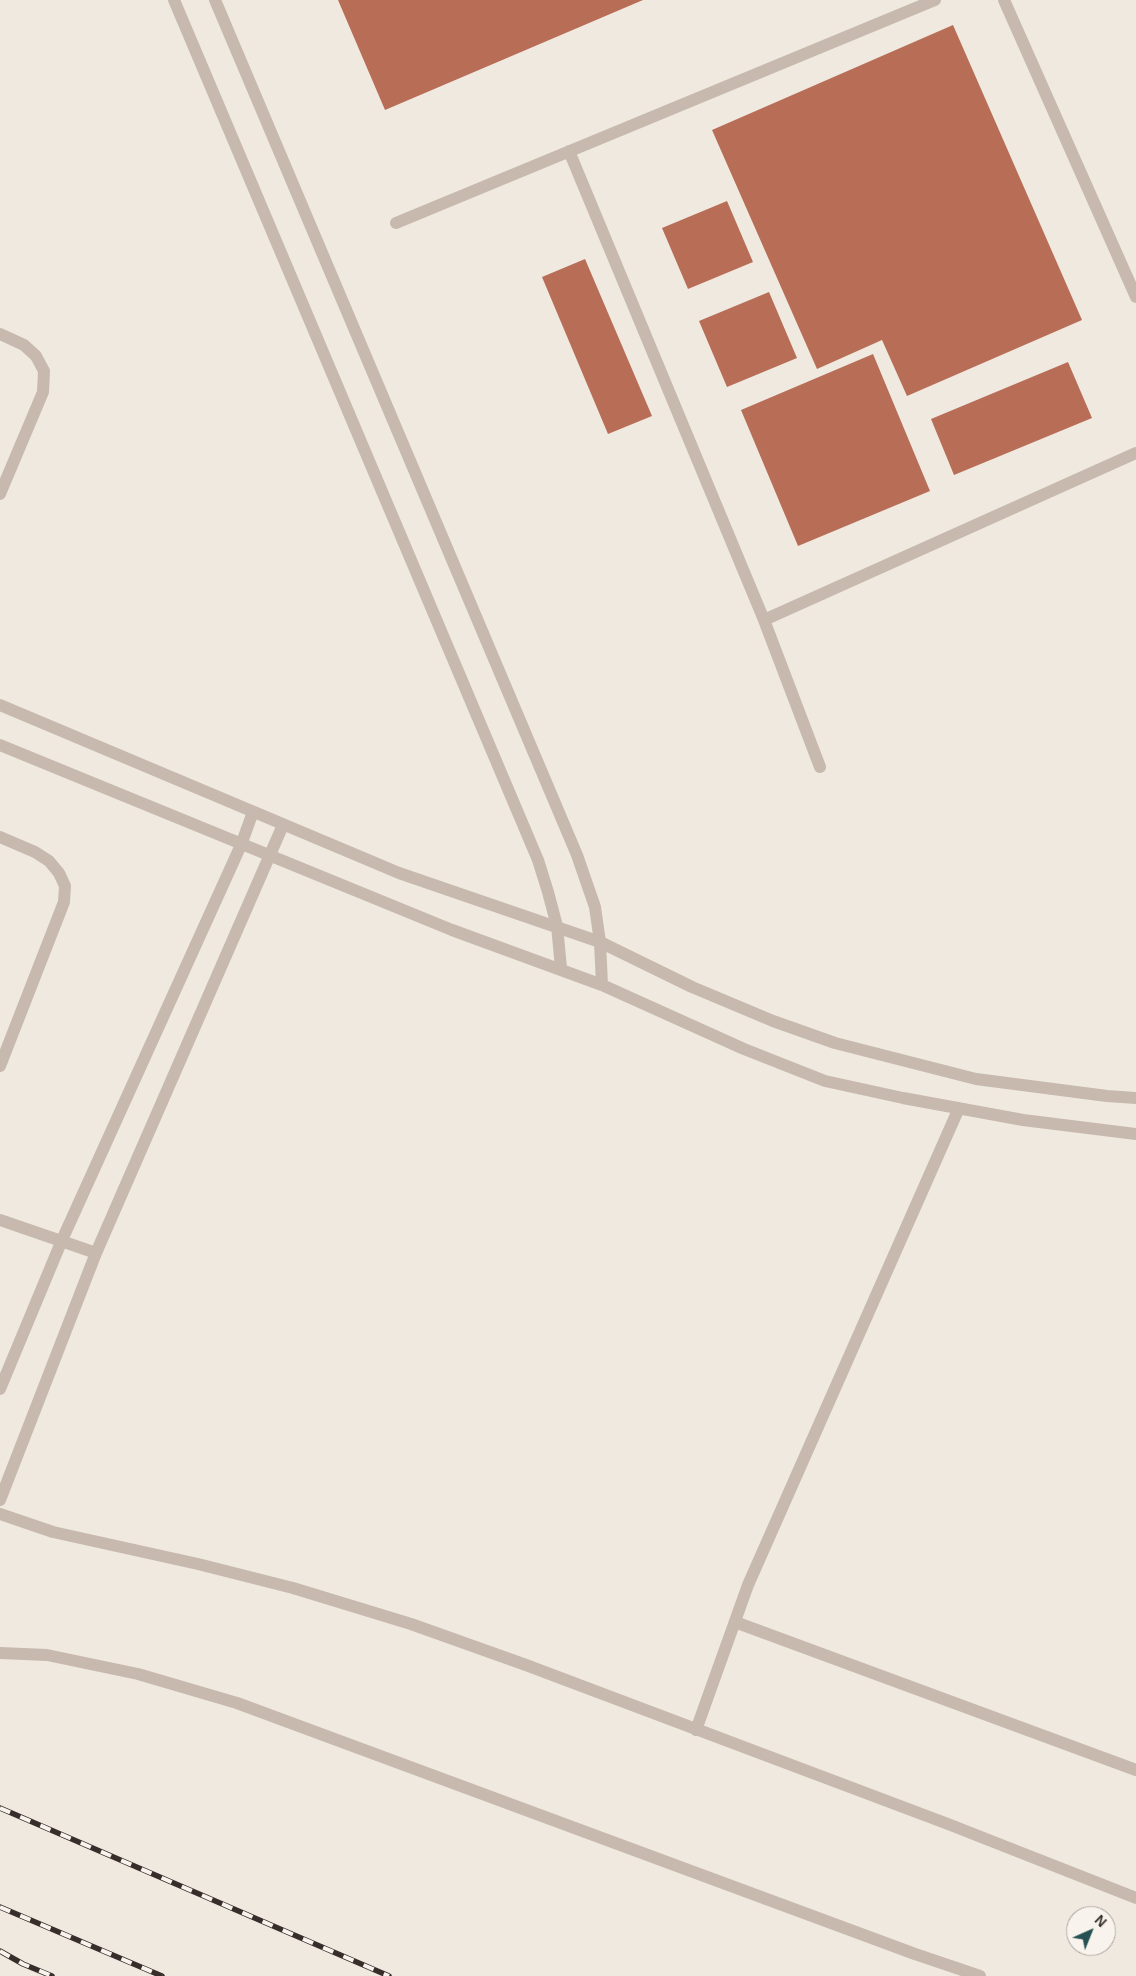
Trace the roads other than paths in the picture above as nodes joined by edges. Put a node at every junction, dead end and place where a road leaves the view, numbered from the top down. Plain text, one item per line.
1 (174, 0) edge
2 (215, 0) edge
3 (935, 0) edge
4 (1004, 0) edge
5 (570, 151) junction
6 (396, 223) dead end
7 (1136, 297) edge
8 (0, 334) edge
9 (1136, 453) edge
10 (0, 494) edge
11 (764, 620) junction
12 (0, 705) edge
13 (0, 745) edge
14 (820, 767) dead end
15 (254, 812) junction
16 (283, 825) junction
17 (0, 837) edge
18 (241, 845) junction
19 (270, 857) junction
20 (557, 926) junction
21 (600, 942) junction
22 (561, 968) junction
23 (602, 985) junction
24 (0, 1066) edge
25 (1136, 1098) edge
26 (959, 1108) junction
27 (1136, 1134) edge
28 (0, 1220) edge
29 (62, 1240) junction
30 (96, 1253) junction
31 (0, 1389) edge
32 (0, 1500) edge
33 (0, 1514) edge
34 (735, 1622) junction
35 (0, 1653) edge
36 (696, 1730) junction
37 (1136, 1770) edge
38 (1136, 1898) edge
39 (980, 1976) edge

1 - 20 street
2 - 21 street
3 - 5 street
4 - 7 street
5 - 6 street
5 - 11 street
8 - 10 street
9 - 11 street
11 - 14 street
12 - 15 street
13 - 18 street
15 - 16 street
15 - 18 street
16 - 19 street
16 - 20 street
17 - 24 street
18 - 19 street
18 - 29 street
19 - 22 street
19 - 30 street
20 - 21 street
20 - 22 street
21 - 23 street
21 - 25 street
22 - 23 street
23 - 26 street
26 - 27 street
26 - 34 street
28 - 29 street
29 - 30 street
29 - 31 street
30 - 32 street
33 - 36 street
34 - 36 street
34 - 37 street
35 - 39 street
36 - 38 street

